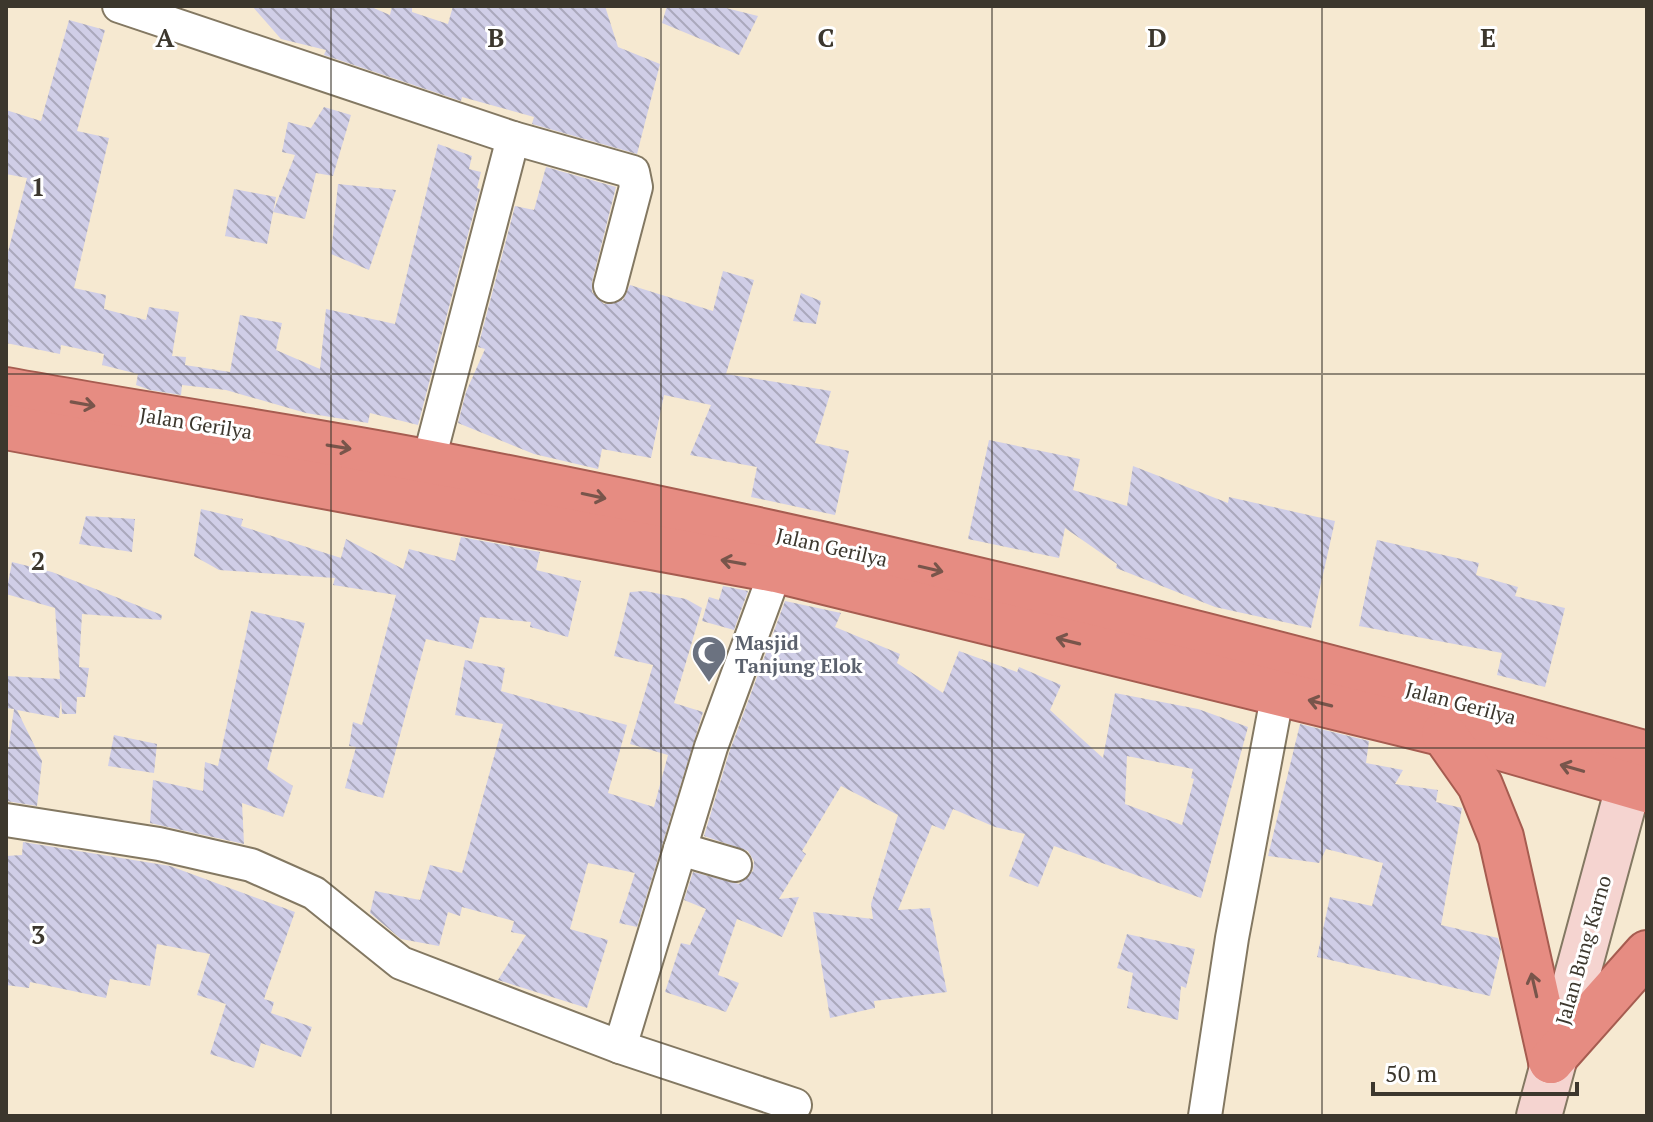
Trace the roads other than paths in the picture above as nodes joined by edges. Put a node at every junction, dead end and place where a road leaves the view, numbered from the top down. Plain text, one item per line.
1 (119, 6) edge
2 (177, 14) edge
3 (513, 138) junction
4 (610, 286) dead end
5 (6, 390) edge
6 (6, 427) edge
7 (429, 462) junction
8 (423, 506) junction
9 (776, 570) junction
10 (1278, 692) junction
11 (1502, 730) junction
12 (1444, 734) junction
13 (1641, 776) edge
14 (6, 820) edge
15 (680, 849) junction
16 (735, 865) dead end
17 (1647, 953) edge
18 (620, 1047) junction
19 (1551, 1061) junction
20 (795, 1105) dead end
21 (1205, 1116) edge
22 (1539, 1116) edge

1 - 2 street
2 - 3 street
3 - 4 street
3 - 7 street
5 -> 7 highway, Jalan Gerilya
6 - 8 highway, Jalan Gerilya
7 - 8 street
7 -> 11 highway, Jalan Gerilya
9 -> 8 highway, Jalan Gerilya
10 -> 9 highway, Jalan Gerilya
9 - 15 street
12 -> 10 highway, Jalan Gerilya
10 - 21 street
11 - 12 highway, Jalan Gerilya
11 - 13 highway, Jalan Gerilya
19 -> 12 highway
13 - 19 main road, Jalan Bung Karno
14 - 18 street
15 - 16 street
15 - 18 street
17 - 19 highway
18 - 20 street
19 - 22 main road, Jalan Bung Karno

